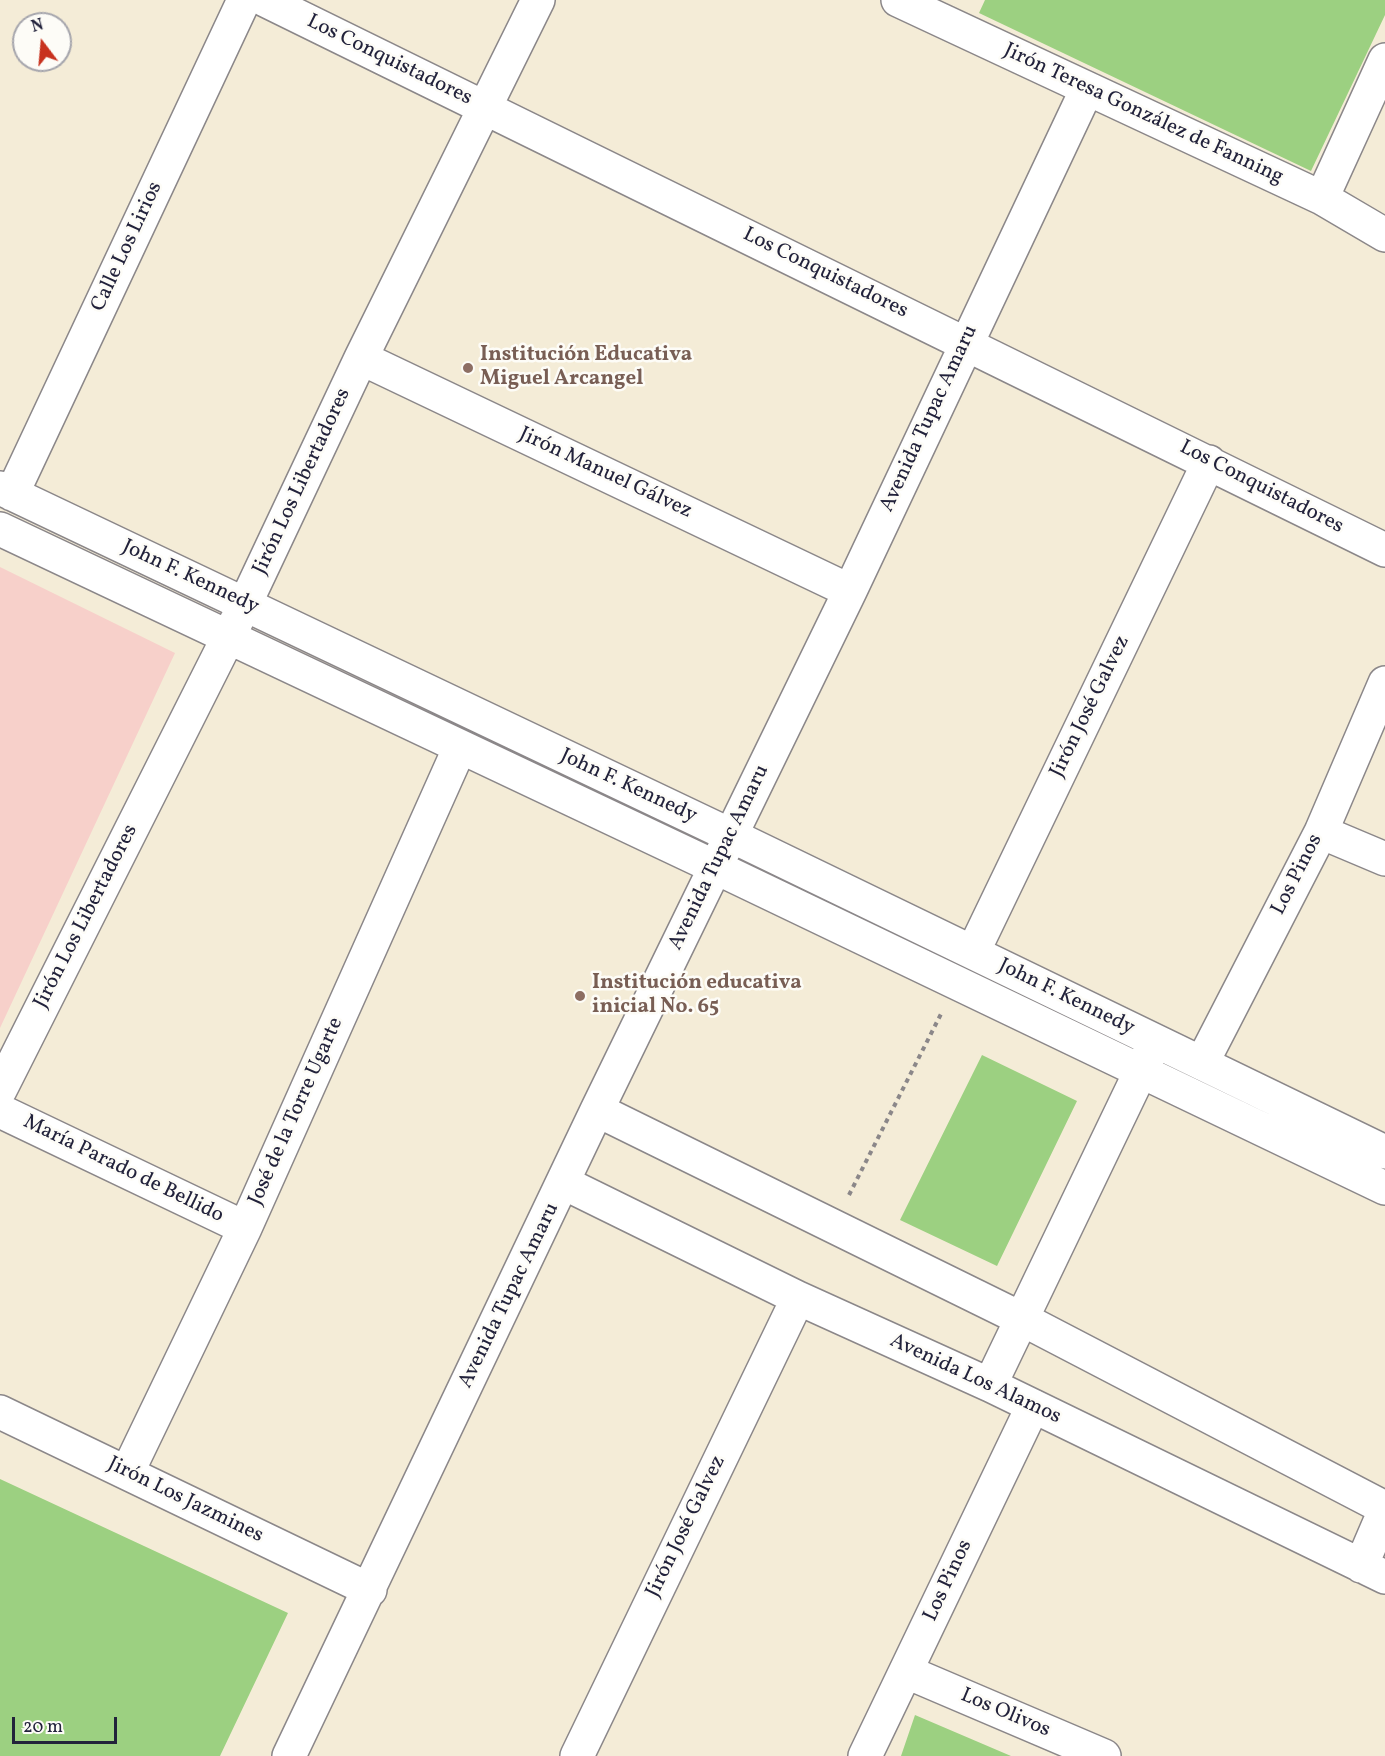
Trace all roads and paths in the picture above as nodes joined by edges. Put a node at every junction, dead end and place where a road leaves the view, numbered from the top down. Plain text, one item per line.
1 (244, 0) edge
2 (265, 0) edge
3 (538, 0) edge
4 (898, 0) edge
5 (1385, 60) edge
6 (1087, 89) junction
7 (485, 107) junction
8 (1322, 198) junction
9 (1385, 235) edge
10 (966, 343) junction
11 (361, 358) junction
12 (1209, 462) junction
13 (6, 491) edge
14 (0, 529) edge
15 (1385, 550) edge
16 (850, 591) junction
17 (245, 604) junction
18 (229, 638) junction
19 (1385, 683) edge
20 (460, 747) junction
21 (1321, 831) junction
22 (730, 835) junction
23 (1385, 859) edge
24 (715, 867) junction
25 (973, 952) junction
26 (957, 983) junction
27 (1156, 1041) junction
28 (1203, 1063) junction
29 (1141, 1071) junction
30 (0, 1090) edge
31 (597, 1110) junction
32 (0, 1111) edge
33 (1385, 1152) edge
34 (564, 1183) junction
35 (1385, 1188) edge
36 (833, 1227) junction
37 (245, 1228) junction
38 (798, 1298) junction
39 (1022, 1319) junction
40 (990, 1385) junction
41 (1033, 1406) junction
42 (0, 1412) edge
43 (127, 1473) junction
44 (1385, 1509) edge
45 (1373, 1572) edge
46 (370, 1590) junction
47 (907, 1672) junction
48 (289, 1756) edge
49 (577, 1756) edge
50 (865, 1756) edge
51 (1104, 1756) edge

1 - 13 street, Calle Los Lirios
2 - 7 street, Los Conquistadores
3 - 7 street, Jirón Los Libertadores
4 - 6 street, Jirón Teresa González de Fanning
5 - 8 street
6 - 8 street, Jirón Teresa González de Fanning
6 - 10 street, Avenida Tupac Amaru
7 - 10 street, Los Conquistadores
7 - 11 street, Jirón Los Libertadores
8 - 9 street, Jirón Teresa González de Fanning
10 - 12 street, Los Conquistadores
10 - 16 street, Avenida Tupac Amaru
11 - 16 street, Jirón Manuel Gálvez
11 - 17 street, Jirón Los Libertadores
12 - 15 street, Los Conquistadores
12 - 25 street, Jirón José Galvez
13 - 17 street, John F. Kennedy
14 - 18 street, John F. Kennedy
16 - 22 street, Avenida Tupac Amaru
17 - 18 street, Jirón Los Libertadores
17 - 22 street, John F. Kennedy
18 - 20 street, John F. Kennedy
18 - 30 street, Jirón Los Libertadores
19 - 21 street, Los Pinos
20 - 24 street, John F. Kennedy
20 - 37 street, José de la Torre Ugarte
21 - 23 street
21 - 28 street, Los Pinos
22 - 24 street, Avenida Tupac Amaru
22 - 25 street, John F. Kennedy
24 - 26 street, John F. Kennedy
24 - 31 street, Avenida Tupac Amaru
25 - 27 street, John F. Kennedy
26 - 29 street, John F. Kennedy
26 - 36 path
27 - 28 street, John F. Kennedy
27 - 29 street
28 - 33 street, John F. Kennedy
29 - 35 street, John F. Kennedy
29 - 39 street
31 - 34 street, Avenida Tupac Amaru
31 - 36 street
32 - 37 street, María Parado de Bellido
34 - 38 street, Avenida Los Alamos
34 - 46 street, Avenida Tupac Amaru
36 - 39 street
37 - 43 street, José de la Torre Ugarte
38 - 40 street, Avenida Los Alamos
38 - 49 street, Jirón José Galvez
39 - 40 street
39 - 44 street
40 - 41 street, Avenida Los Alamos
41 - 45 street, Avenida Los Alamos
41 - 47 street, Los Pinos
42 - 43 street, Jirón Los Jazmines
43 - 46 street, Jirón Los Jazmines
44 - 45 street
46 - 48 street, Avenida Tupac Amaru
47 - 50 street, Los Pinos
47 - 51 street, Los Olivos

